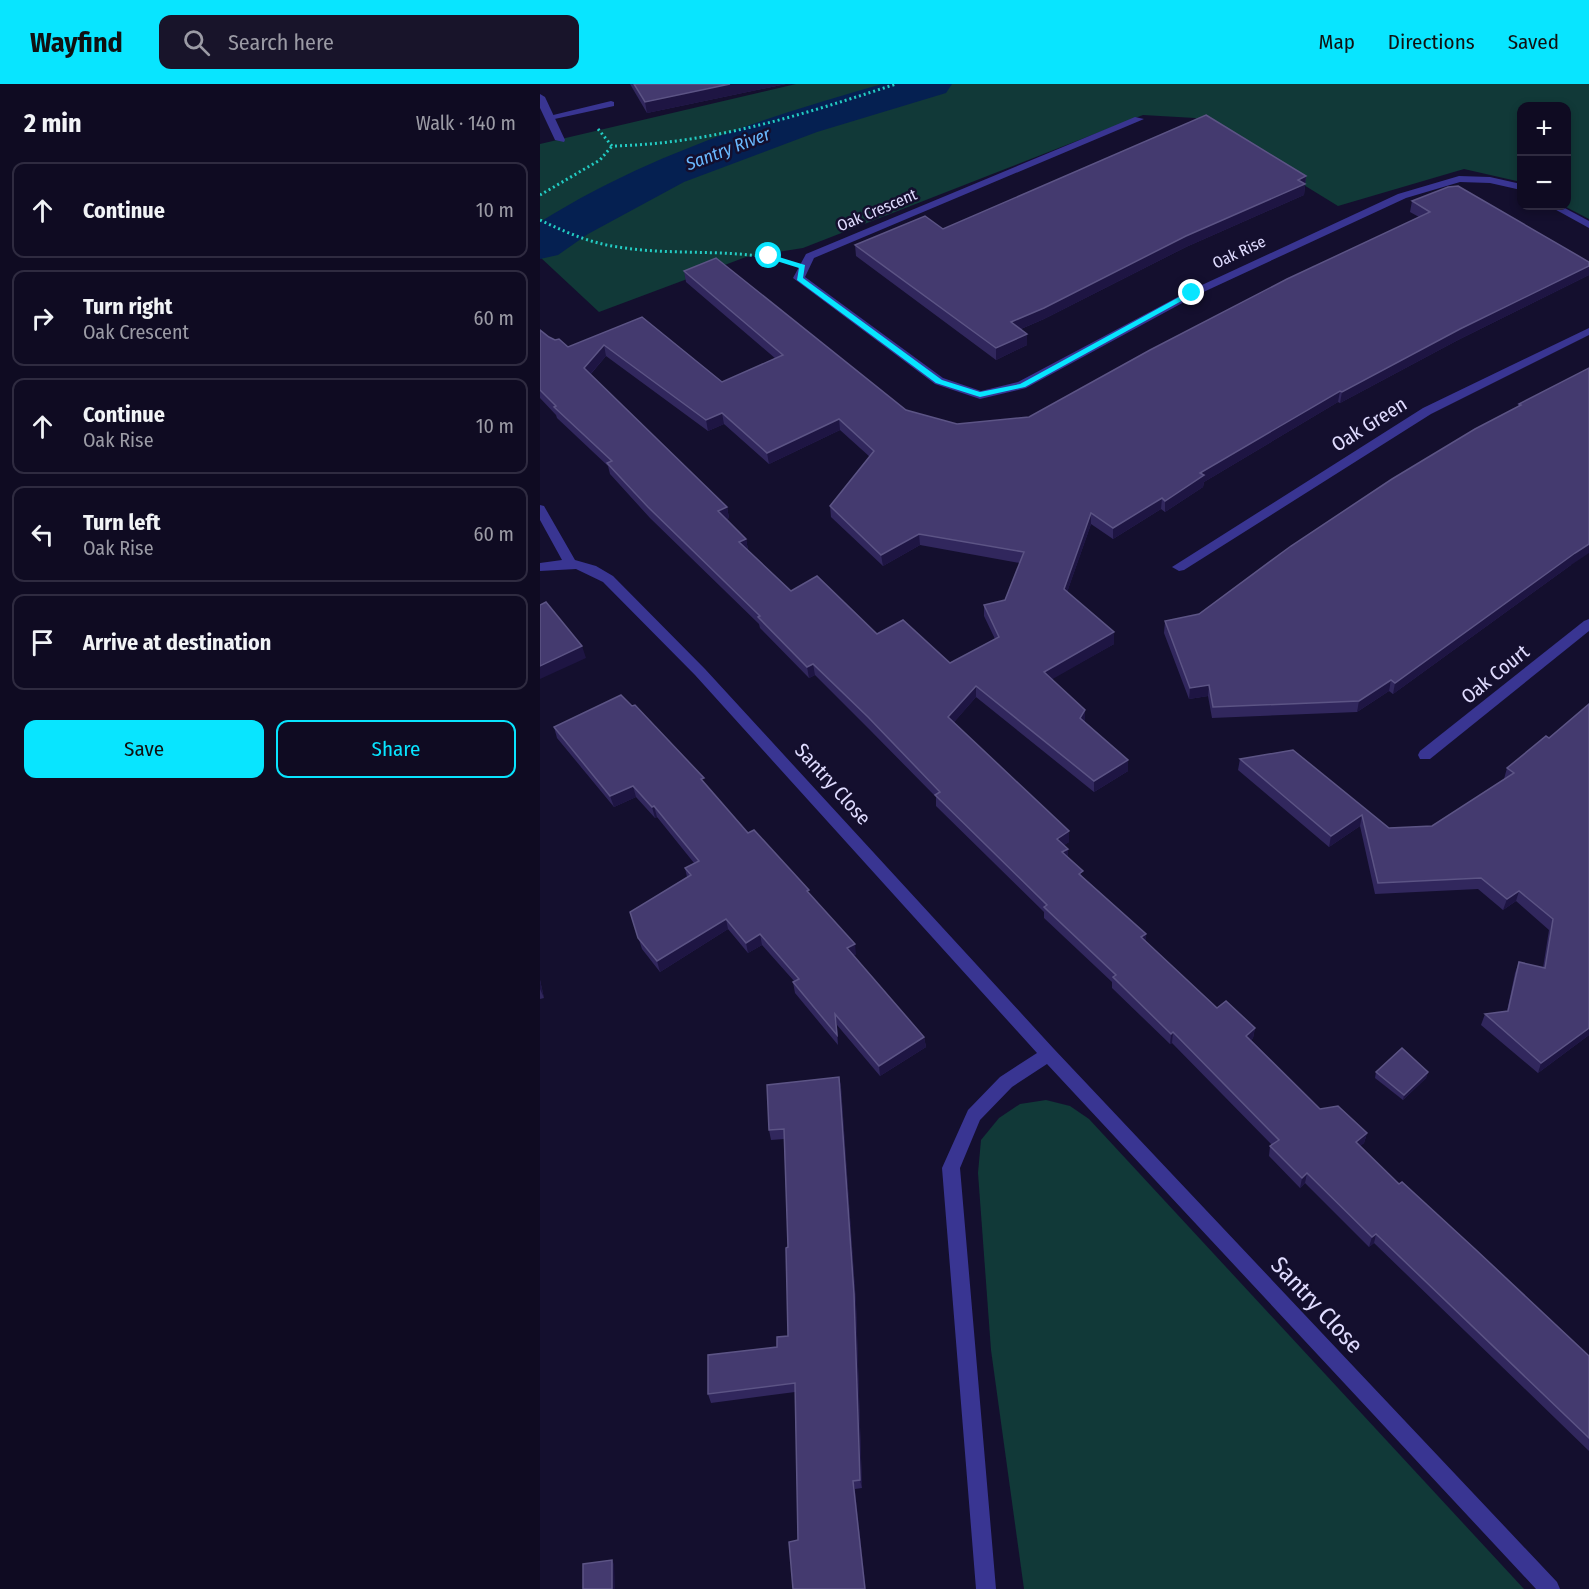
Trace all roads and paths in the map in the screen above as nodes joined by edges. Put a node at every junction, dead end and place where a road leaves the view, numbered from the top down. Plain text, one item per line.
1 (896, 84) edge
2 (540, 97) edge
3 (611, 104) dead end
4 (551, 119) junction
5 (1139, 119) dead end
6 (540, 123) edge
7 (560, 140) dead end
8 (1517, 186) edge
9 (540, 195) edge
10 (1561, 210) edge
11 (540, 220) edge
12 (1589, 225) edge
13 (802, 267) junction
14 (1589, 331) edge
15 (540, 509) edge
16 (571, 564) junction
17 (540, 567) edge
18 (1179, 567) dead end
19 (1589, 624) edge
20 (1425, 755) dead end
21 (1048, 1054) junction
22 (986, 1589) edge
23 (1550, 1589) edge

1 - 9 path
2 - 4 street
3 - 4 street
4 - 6 street
4 - 7 street
5 - 13 street, Oak Crescent
8 - 13 street, Oak Rise
10 - 12 street
11 - 13 path
14 - 18 street, Oak Green
15 - 16 street
16 - 17 street, Santry Close
16 - 21 street, Santry Close
19 - 20 street, Oak Court
21 - 22 street
21 - 23 street, Santry Close

